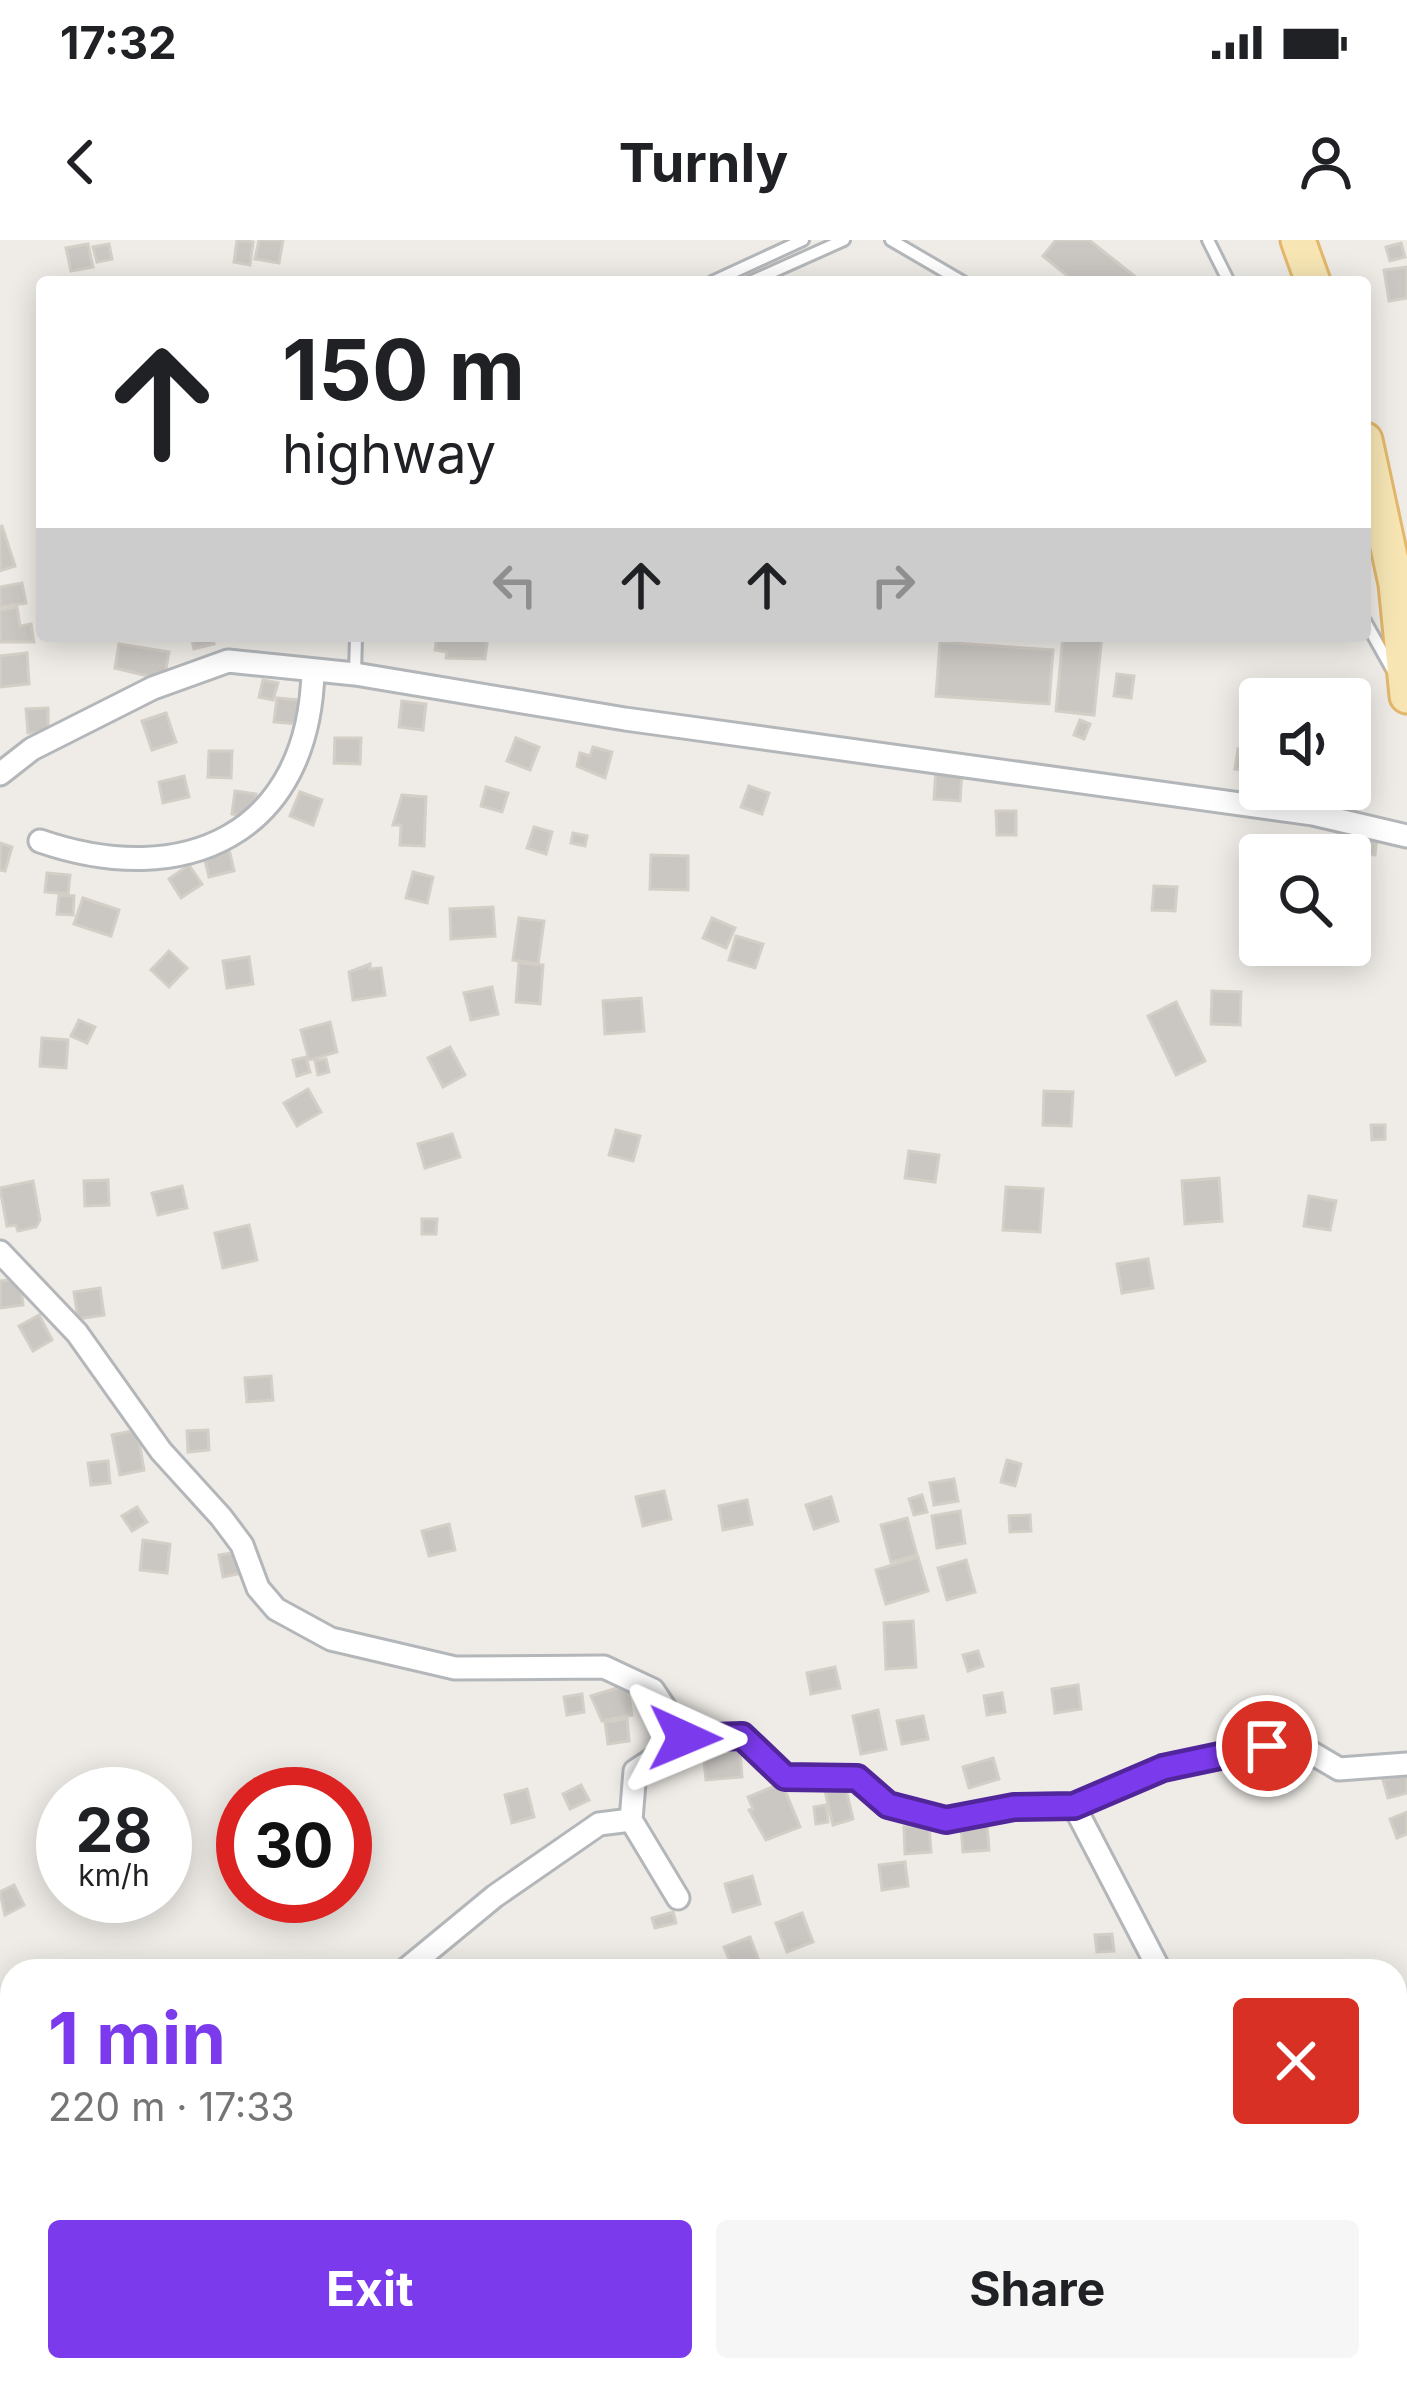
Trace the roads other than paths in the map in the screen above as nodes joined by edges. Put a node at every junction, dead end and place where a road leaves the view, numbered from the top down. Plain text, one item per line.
1 (803, 240) edge
2 (844, 240) edge
3 (891, 240) edge
4 (1208, 240) edge
5 (1298, 240) edge
6 (725, 276) edge
7 (764, 276) edge
8 (953, 276) edge
9 (1226, 276) edge
10 (1311, 276) edge
11 (1371, 468) edge
12 (1371, 632) edge
13 (356, 642) edge
14 (313, 671) junction
15 (355, 674) junction
16 (1407, 695) edge
17 (0, 774) edge
18 (1407, 836) edge
19 (40, 841) dead end
20 (0, 1252) edge
21 (685, 1738) junction
22 (1407, 1763) edge
23 (1074, 1806) junction
24 (631, 1820) junction
25 (678, 1898) dead end
26 (419, 1959) edge
27 (1154, 1959) edge

1 - 6 lane
2 - 7 lane
3 - 8 lane
4 - 9 lane
5 - 10 main road
11 - 16 main road
12 - 16 lane
13 - 15 lane
14 - 15 street
14 - 17 street
14 - 19 street
15 - 18 street
20 - 21 street
21 - 23 street
21 - 24 street
22 - 23 street
23 - 27 street
24 - 25 street
24 - 26 street

